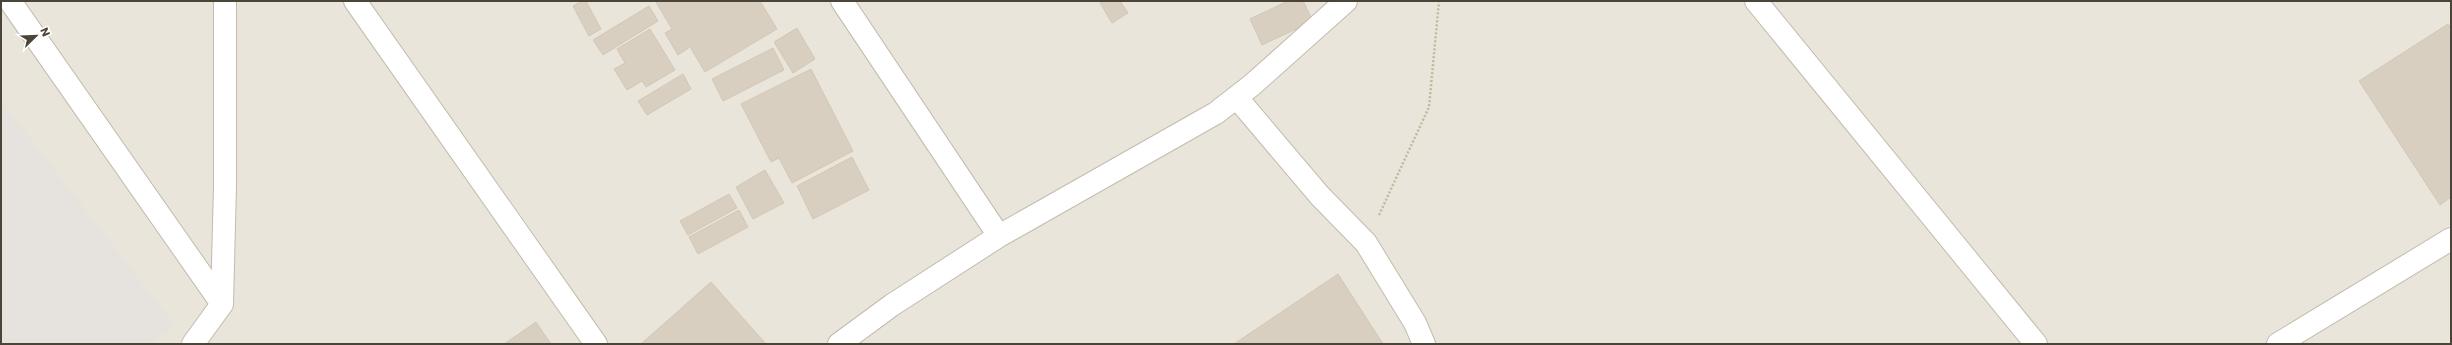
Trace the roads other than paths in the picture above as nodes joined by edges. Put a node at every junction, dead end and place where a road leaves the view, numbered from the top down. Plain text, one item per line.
1 (10, 1) edge
2 (225, 1) edge
3 (355, 1) edge
4 (842, 1) edge
5 (1346, 1) edge
6 (1756, 1) edge
7 (1237, 98) junction
8 (999, 236) junction
9 (2451, 239) edge
10 (222, 304) junction
11 (193, 344) edge
12 (596, 344) edge
13 (839, 344) edge
14 (1424, 344) edge
15 (2036, 344) edge
16 (2278, 344) edge

1 - 10 street
2 - 10 street
3 - 12 street
4 - 8 street
5 - 7 street
6 - 15 street
7 - 8 street
7 - 14 street
8 - 13 street
9 - 16 street
10 - 11 street

